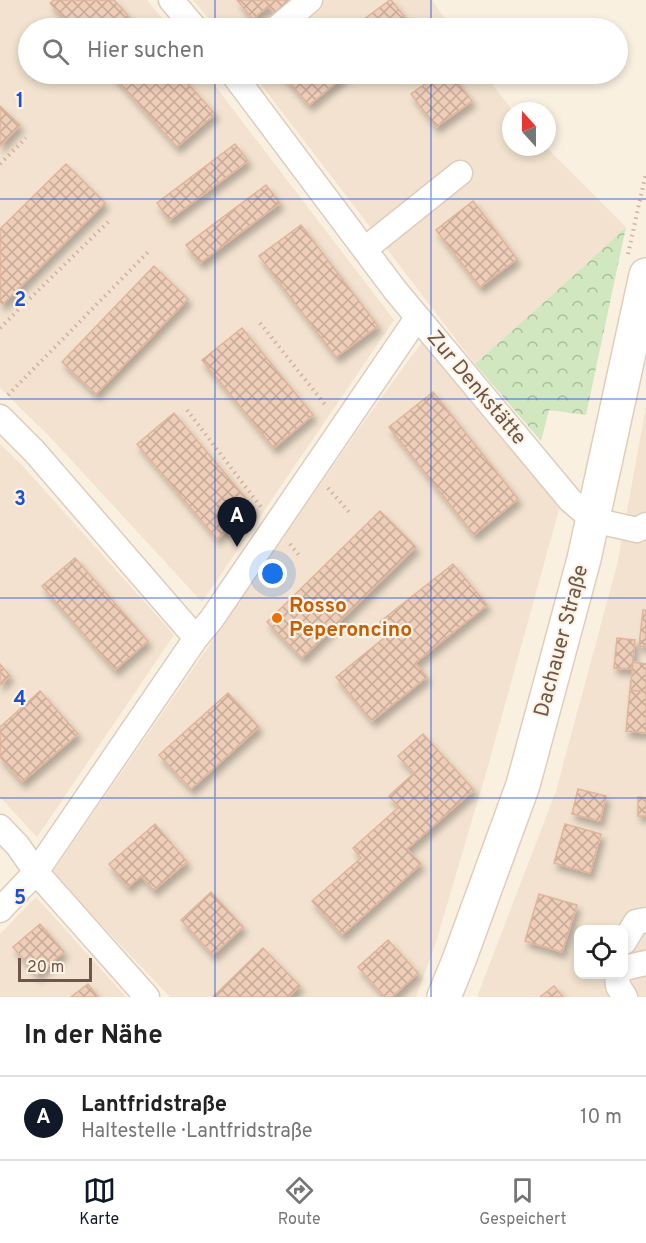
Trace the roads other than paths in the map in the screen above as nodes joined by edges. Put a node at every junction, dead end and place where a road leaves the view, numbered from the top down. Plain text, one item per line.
1 (171, 0) edge
2 (310, 0) edge
3 (186, 18) edge
4 (289, 18) edge
5 (241, 84) edge
6 (460, 173) dead end
7 (365, 249) junction
8 (646, 275) edge
9 (417, 318) junction
10 (4, 406) edge
11 (593, 520) junction
12 (646, 525) edge
13 (196, 638) junction
14 (0, 826) edge
15 (36, 872) junction
16 (0, 910) edge
17 (646, 920) edge
18 (628, 935) edge
19 (646, 963) edge
20 (628, 967) edge
21 (617, 979) edge
22 (147, 997) edge
23 (444, 997) edge
24 (625, 997) edge

1 - 3 street
2 - 4 street
5 - 7 street, Zur Denkstätte
6 - 7 street
7 - 9 street, Zur Denkstätte
8 - 11 street, Dachauer Straße
9 - 11 street, Zur Denkstätte
9 - 13 street
10 - 13 street
11 - 12 street
11 - 23 street, Dachauer Straße
13 - 15 street
14 - 15 street
15 - 16 street
15 - 22 street
17 - 18 street
19 - 20 street
21 - 24 street

